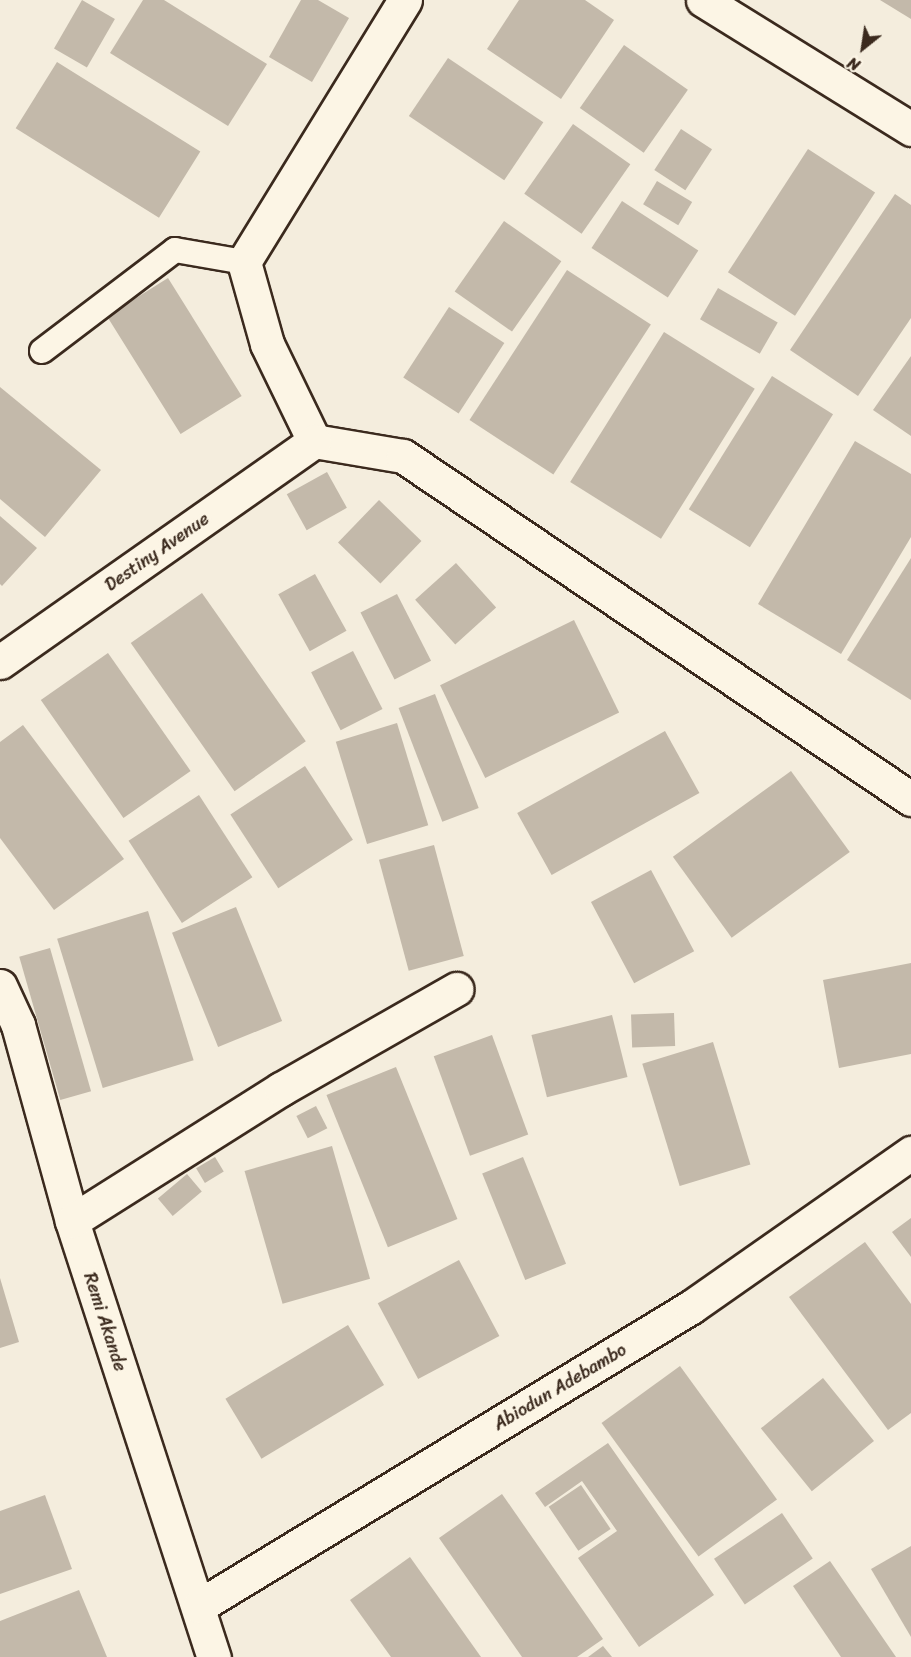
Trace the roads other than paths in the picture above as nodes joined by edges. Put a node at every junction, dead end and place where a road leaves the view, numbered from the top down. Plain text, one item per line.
1 (405, 0) edge
2 (703, 0) edge
3 (911, 129) edge
4 (244, 261) junction
5 (42, 351) dead end
6 (314, 441) junction
7 (0, 662) edge
8 (911, 800) edge
9 (0, 986) edge
10 (456, 989) dead end
11 (911, 1153) edge
12 (72, 1221) junction
13 (199, 1606) junction
14 (214, 1657) edge

1 - 4 street
2 - 3 street
4 - 5 lane
4 - 6 street
6 - 7 street, Destiny Avenue
6 - 8 street
9 - 12 street, Remi Akande
10 - 12 street
11 - 13 street, Abiodun Adebambo
12 - 13 street, Remi Akande
13 - 14 street, Remi Akande

